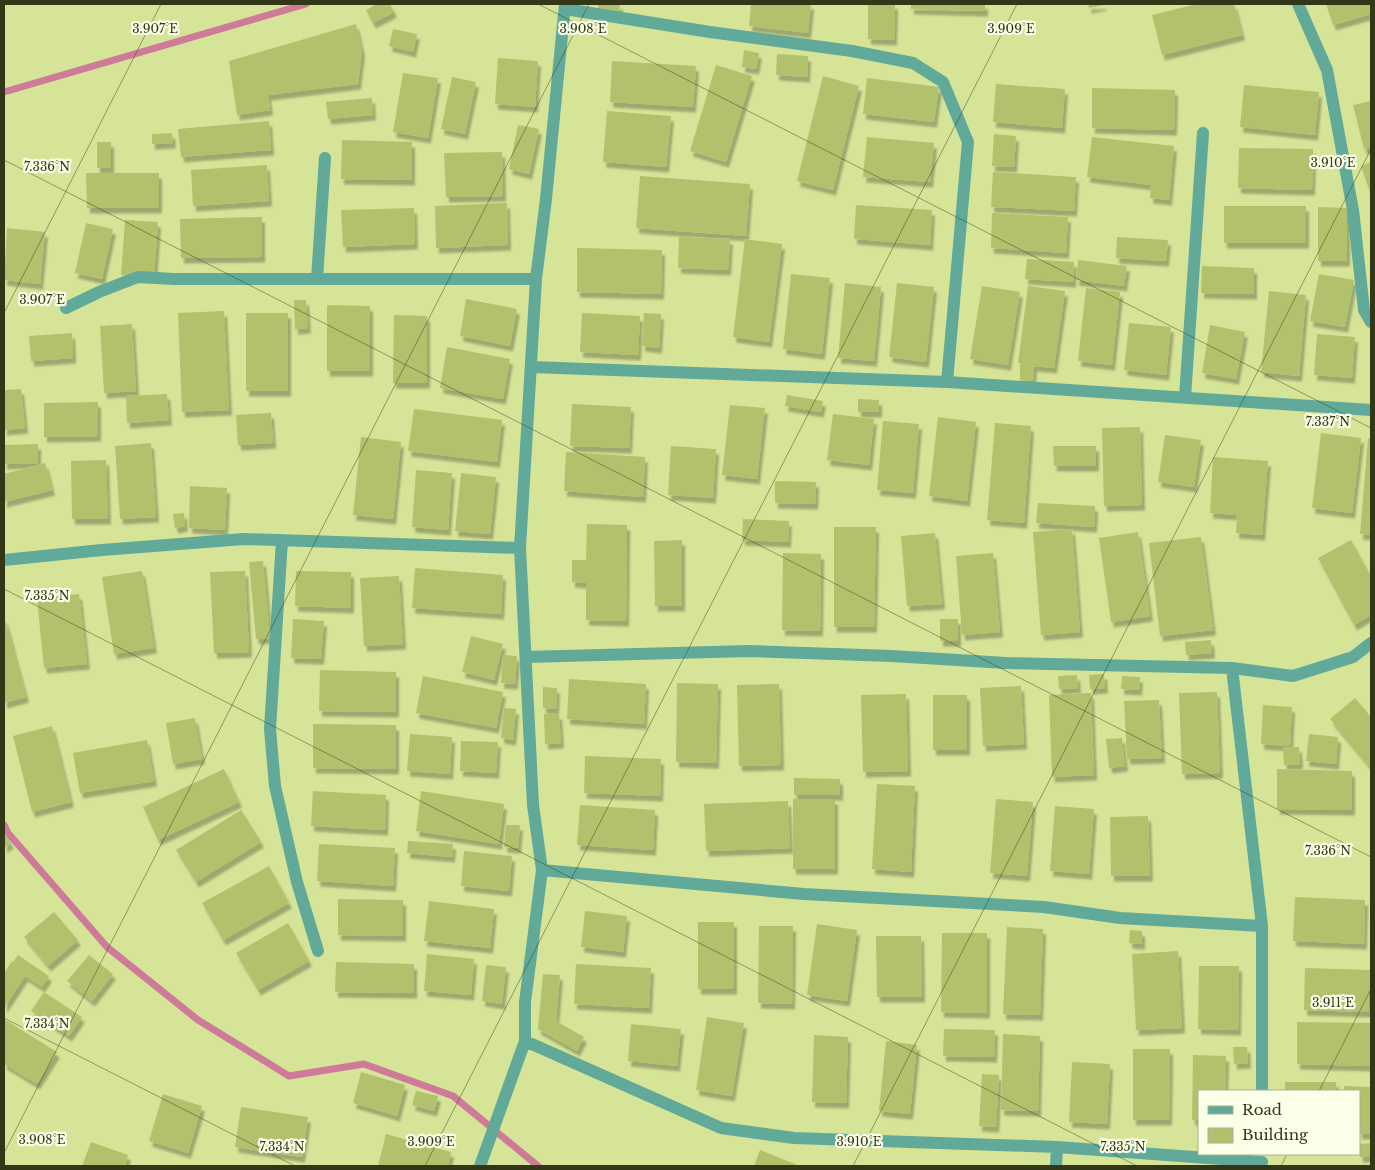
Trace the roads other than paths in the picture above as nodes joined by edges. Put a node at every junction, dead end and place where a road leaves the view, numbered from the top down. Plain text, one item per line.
1 (1298, 4) edge
2 (565, 7) edge
3 (1203, 133) dead end
4 (325, 158) dead end
5 (317, 279) junction
6 (536, 279) junction
7 (66, 308) dead end
8 (1371, 322) edge
9 (532, 367) junction
10 (947, 382) junction
11 (1186, 397) junction
12 (1371, 410) edge
13 (282, 540) junction
14 (520, 548) junction
15 (4, 560) edge
16 (1371, 643) edge
17 (526, 657) junction
18 (1232, 668) junction
19 (542, 870) junction
20 (1262, 926) junction
21 (318, 952) dead end
22 (525, 1041) junction
23 (1262, 1090) edge
24 (1057, 1147) junction
25 (1262, 1160) edge
26 (480, 1166) edge
27 (1056, 1166) edge

1 - 8 street
2 - 6 street
2 - 10 street
3 - 11 street
4 - 5 street
5 - 6 street
5 - 7 street
6 - 9 street
9 - 10 street
9 - 14 street
10 - 11 street
11 - 12 street
13 - 14 street
13 - 15 street
13 - 21 street
14 - 17 street
16 - 18 street
17 - 18 street
17 - 19 street
18 - 20 street
19 - 20 street
19 - 22 street
20 - 23 street
22 - 24 street
22 - 26 street
24 - 25 street
24 - 27 street

